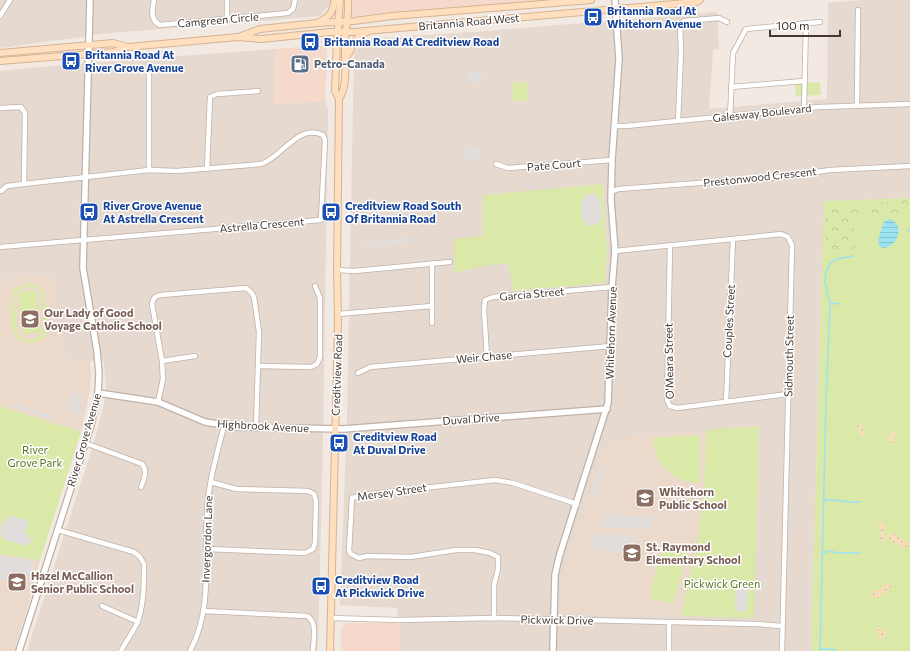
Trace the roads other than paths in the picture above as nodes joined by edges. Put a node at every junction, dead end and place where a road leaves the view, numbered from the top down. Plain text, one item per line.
1 (10, 0) edge
2 (90, 0) edge
3 (154, 0) edge
4 (227, 0) edge
5 (295, 0) edge
6 (336, 0) edge
7 (340, 0) edge
8 (348, 0) edge
9 (591, 0) edge
10 (615, 0) edge
11 (700, 0) edge
12 (616, 9) junction
13 (858, 10) dead end
14 (0, 16) edge
15 (227, 18) junction
16 (347, 21) junction
17 (339, 22) junction
18 (727, 22) dead end
19 (820, 22) dead end
20 (318, 23) junction
21 (806, 23) junction
22 (370, 30) junction
23 (338, 32) junction
24 (346, 32) junction
25 (238, 37) junction
26 (88, 45) junction
27 (128, 47) junction
28 (0, 53) edge
29 (88, 54) junction
30 (345, 59) junction
31 (0, 61) edge
32 (149, 70) dead end
33 (804, 81) junction
34 (731, 87) junction
35 (258, 91) dead end
36 (339, 99) junction
37 (910, 104) edge
38 (857, 106) junction
39 (0, 108) edge
40 (804, 109) junction
41 (730, 116) junction
42 (678, 121) junction
43 (615, 126) junction
44 (612, 160) junction
45 (496, 164) dead end
46 (910, 166) edge
47 (207, 169) junction
48 (149, 170) junction
49 (85, 176) junction
50 (24, 184) junction
51 (1, 191) edge
52 (611, 192) junction
53 (733, 239) junction
54 (83, 240) junction
55 (670, 245) junction
56 (0, 247) edge
57 (615, 250) junction
58 (450, 262) dead end
59 (432, 263) junction
60 (337, 270) junction
61 (315, 286) dead end
62 (612, 287) junction
63 (432, 306) junction
64 (338, 314) junction
65 (432, 323) dead end
66 (610, 346) junction
67 (195, 356) dead end
68 (488, 357) junction
69 (162, 361) junction
70 (258, 366) junction
71 (358, 373) dead end
72 (98, 393) junction
73 (788, 394) junction
74 (158, 402) junction
75 (726, 402) junction
76 (607, 408) junction
77 (224, 426) junction
78 (256, 428) junction
79 (336, 429) junction
80 (85, 443) junction
81 (211, 482) junction
82 (141, 487) dead end
83 (576, 504) junction
84 (58, 530) junction
85 (207, 549) junction
86 (102, 606) dead end
87 (204, 611) junction
88 (331, 618) junction
89 (494, 618) junction
90 (554, 619) junction
91 (138, 622) junction
92 (669, 623) junction
93 (782, 626) junction
94 (19, 651) edge
95 (121, 651) edge
96 (190, 651) edge
97 (313, 651) edge
98 (330, 651) edge
99 (553, 651) edge
100 (669, 651) edge
101 (782, 651) edge

1 - 14 street
2 - 26 street, River Grove Avenue
3 - 15 street, Camgreen Circle
4 - 15 street
5 - 15 street, Camgreen Circle
6 - 20 main road
7 - 17 main road, Creditview Road
8 - 16 main road, Creditview Road
9 - 16 main road, Britannia Road West
10 - 12 street, Whitehorn Avenue
11 - 12 main road, Britannia Road West
12 - 22 main road, Britannia Road West
12 - 43 street, Whitehorn Avenue
13 - 38 street
16 - 17 main road, Britannia Road West
16 - 24 main road, Creditview Road
17 - 20 main road, Britannia Road West
17 - 23 main road, Creditview Road
18 - 42 street
19 - 21 street
20 - 25 main road, Britannia Road West
21 - 33 street
21 - 34 street
22 - 24 main road, Britannia Road West
22 - 30 main road
23 - 24 main road, Britannia Road West
23 - 25 main road, Britannia Road West
23 - 36 main road, Creditview Road
24 - 30 main road, Creditview Road
25 - 27 main road, Britannia Road West
26 - 27 main road, Britannia Road West
26 - 28 main road, Britannia Road West
26 - 29 street, River Grove Avenue
27 - 29 main road, Britannia Road West
29 - 31 main road, Britannia Road West
29 - 49 street, River Grove Avenue
30 - 36 main road, Creditview Road
32 - 48 street
33 - 34 street
33 - 40 street
34 - 41 street
35 - 47 street
36 - 60 main road, Creditview Road
37 - 38 street, Galesway Boulevard
38 - 40 street, Galesway Boulevard
39 - 50 street
40 - 41 street, Galesway Boulevard
41 - 42 street, Galesway Boulevard
42 - 43 street, Galesway Boulevard
43 - 44 street, Whitehorn Avenue
44 - 45 street, Pate Court
44 - 52 street, Whitehorn Avenue
46 - 52 street, Prestonwood Crescent
47 - 48 street, Astrella Crescent
47 - 54 street, Astrella Crescent
48 - 49 street, Astrella Crescent
49 - 50 street, Astrella Crescent
49 - 54 street, River Grove Avenue
50 - 51 street, Astrella Crescent
52 - 57 street, Whitehorn Avenue
53 - 55 street, Sidmouth Street
53 - 73 street, Sidmouth Street
53 - 75 street, Couples Street
54 - 56 street
54 - 72 street, River Grove Avenue
55 - 57 street, Sidmouth Street
55 - 75 street, O'Meara Street
57 - 62 street, Whitehorn Avenue
58 - 59 street
59 - 60 street
59 - 63 street
60 - 64 main road, Creditview Road
61 - 70 street
62 - 66 street, Whitehorn Avenue
62 - 68 street, Garcia Street
63 - 64 street
63 - 65 street
64 - 79 main road, Creditview Road
66 - 68 street, Weir Chase
66 - 76 street, Whitehorn Avenue
67 - 69 street
68 - 71 street, Weir Chase
69 - 70 street
69 - 74 street
70 - 78 street
72 - 74 street, Highbrook Avenue
72 - 80 street, River Grove Avenue
73 - 75 street, O'Meara Street
73 - 93 street, Sidmouth Street
74 - 77 street, Highbrook Avenue
76 - 79 street, Duval Drive
76 - 83 street, Whitehorn Avenue
77 - 78 street, Highbrook Avenue
77 - 81 street, Invergordon Lane
78 - 79 street, Highbrook Avenue
79 - 88 main road, Creditview Road
80 - 82 street
80 - 84 street, River Grove Avenue
81 - 85 street, Invergordon Lane
81 - 85 street
83 - 89 street, Mersey Street
83 - 90 street, Whitehorn Avenue
84 - 91 street
84 - 94 street, River Grove Avenue
85 - 87 street, Invergordon Lane
86 - 91 street
87 - 96 street, Invergordon Lane
87 - 97 street
88 - 89 street, Pickwick Drive
88 - 98 main road, Creditview Road
89 - 90 street, Pickwick Drive
90 - 92 street, Pickwick Drive
90 - 99 street, Whitehorn Avenue
91 - 95 street
92 - 93 street, Pickwick Drive
92 - 100 street
93 - 101 street, Sidmouth Street

